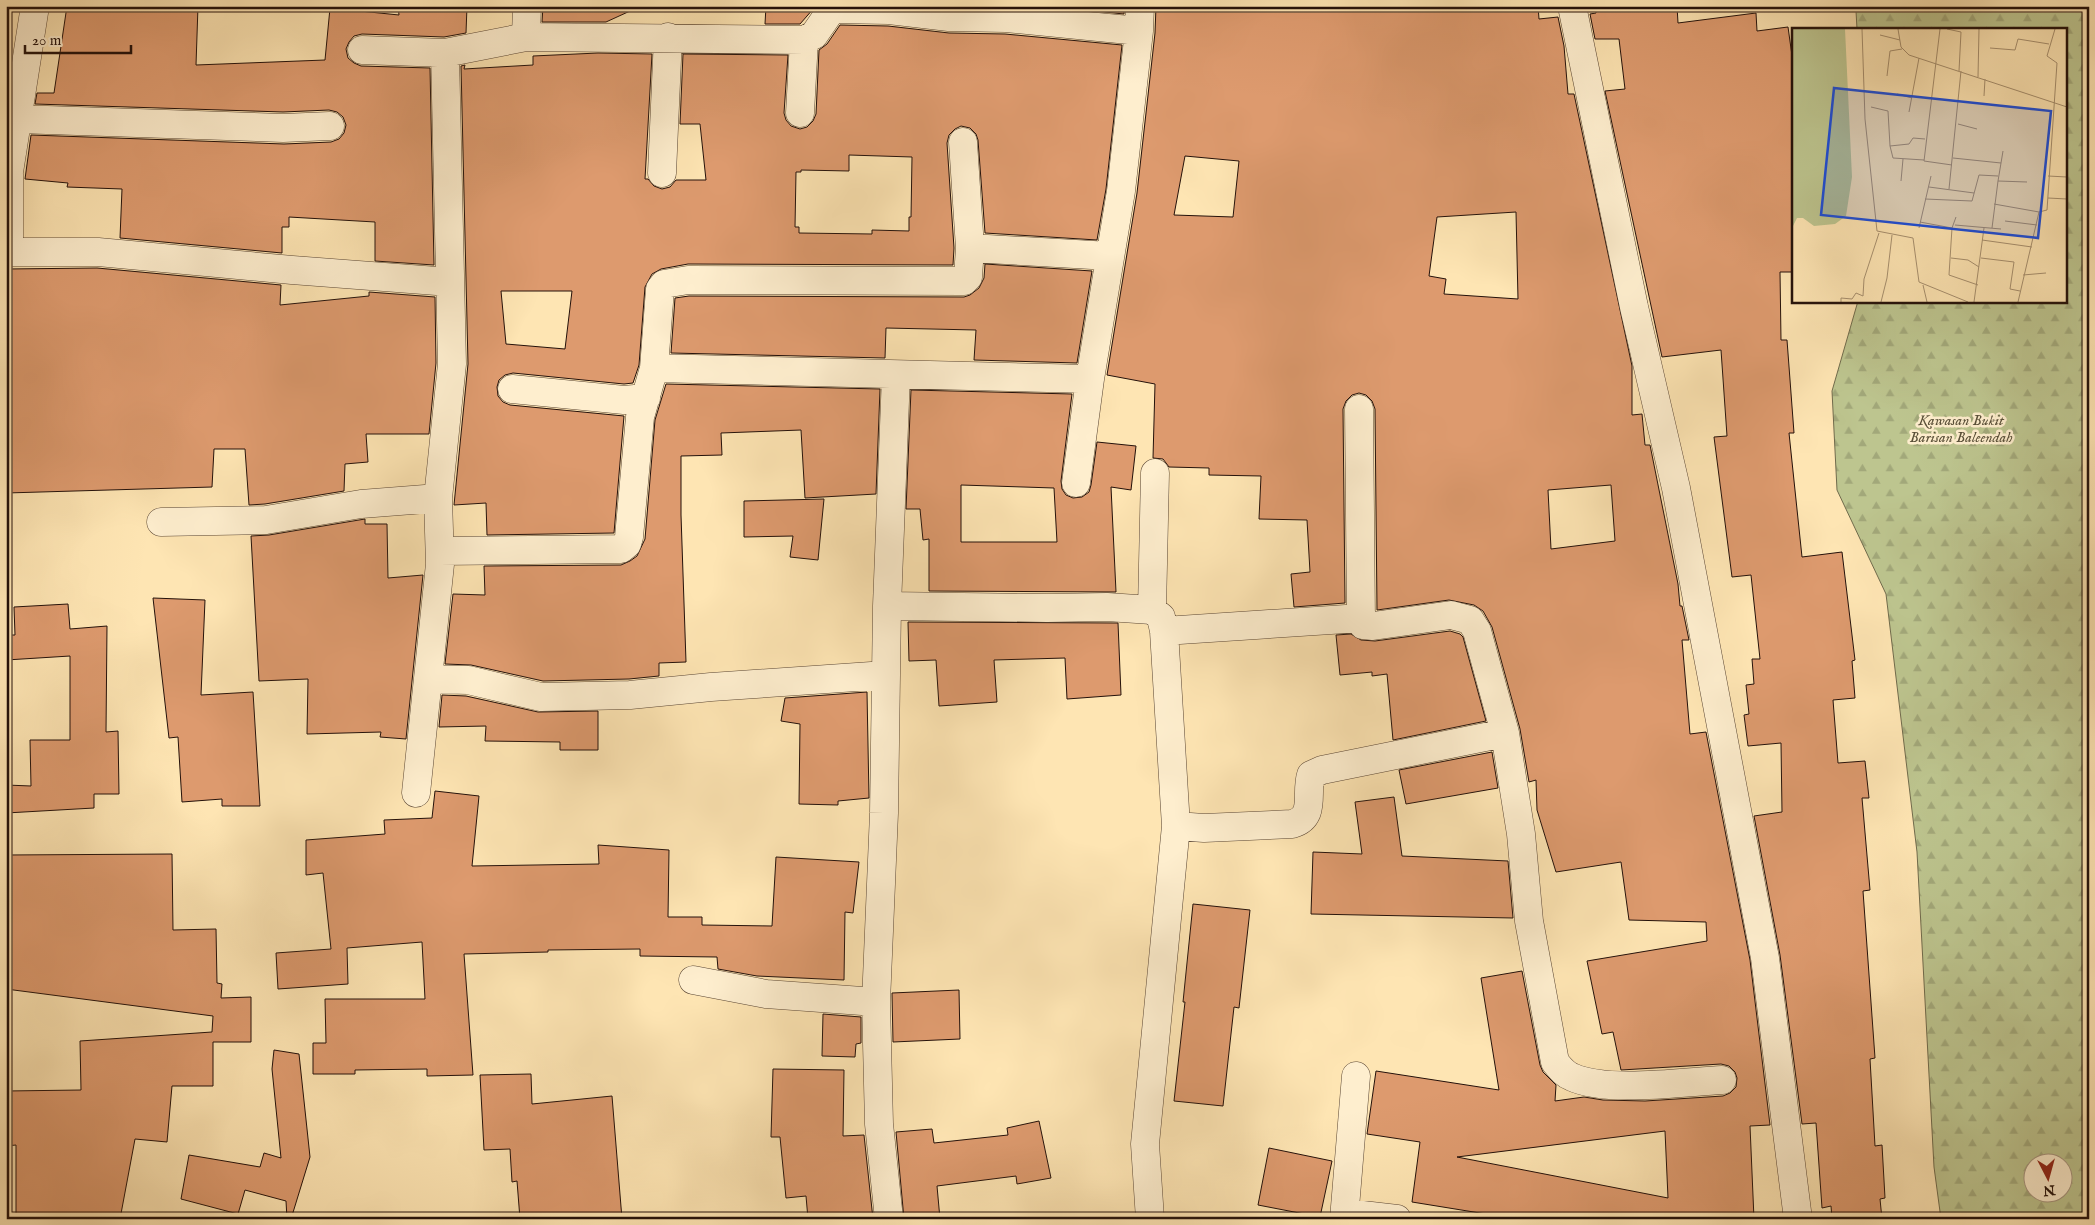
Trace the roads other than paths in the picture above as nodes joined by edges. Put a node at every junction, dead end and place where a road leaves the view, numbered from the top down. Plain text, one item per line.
1 (35, 6) edge
2 (527, 6) edge
3 (1572, 6) edge
4 (831, 8) edge
5 (1139, 18) edge
6 (526, 36) junction
7 (668, 37) junction
8 (804, 40) junction
9 (362, 50) dead end
10 (445, 53) junction
11 (800, 113) dead end
12 (18, 119) junction
13 (330, 126) dead end
14 (964, 142) dead end
15 (662, 173) dead end
16 (970, 248) junction
17 (7, 252) edge
18 (1110, 256) junction
19 (450, 282) junction
20 (654, 368) junction
21 (896, 375) junction
22 (1090, 379) junction
23 (512, 389) dead end
24 (646, 398) junction
25 (1359, 409) dead end
26 (1155, 473) dead end
27 (1076, 483) dead end
28 (438, 498) junction
29 (161, 522) dead end
30 (440, 551) junction
31 (887, 606) junction
32 (1361, 618) junction
33 (1158, 621) junction
34 (886, 675) junction
35 (428, 679) junction
36 (1505, 733) junction
37 (416, 794) dead end
38 (1176, 826) junction
39 (693, 980) dead end
40 (876, 1002) junction
41 (1356, 1076) dead end
42 (1722, 1080) dead end
43 (1344, 1216) edge
44 (889, 1219) edge
45 (1150, 1219) edge
46 (1397, 1219) edge
47 (1798, 1219) edge

1 - 12 street
2 - 6 street
3 - 47 street
4 - 5 street
4 - 8 street
5 - 18 street
6 - 7 street
6 - 10 street
7 - 8 street
7 - 15 street
8 - 11 street
9 - 10 street
10 - 19 street
12 - 13 street
12 - 17 street
14 - 16 street
16 - 18 street
16 - 20 street
17 - 19 street
18 - 22 street
19 - 28 street
20 - 21 street
20 - 24 street
21 - 22 street
21 - 31 street
22 - 27 street
23 - 24 street
24 - 30 street
25 - 32 street
26 - 33 street
28 - 29 street
28 - 30 street
30 - 35 street
31 - 33 street
31 - 34 street
32 - 33 street
32 - 36 street
33 - 38 street
34 - 35 street
34 - 40 street
35 - 37 street
36 - 38 street
36 - 42 street
38 - 45 street
39 - 40 street
40 - 44 street
41 - 43 street
43 - 46 street

